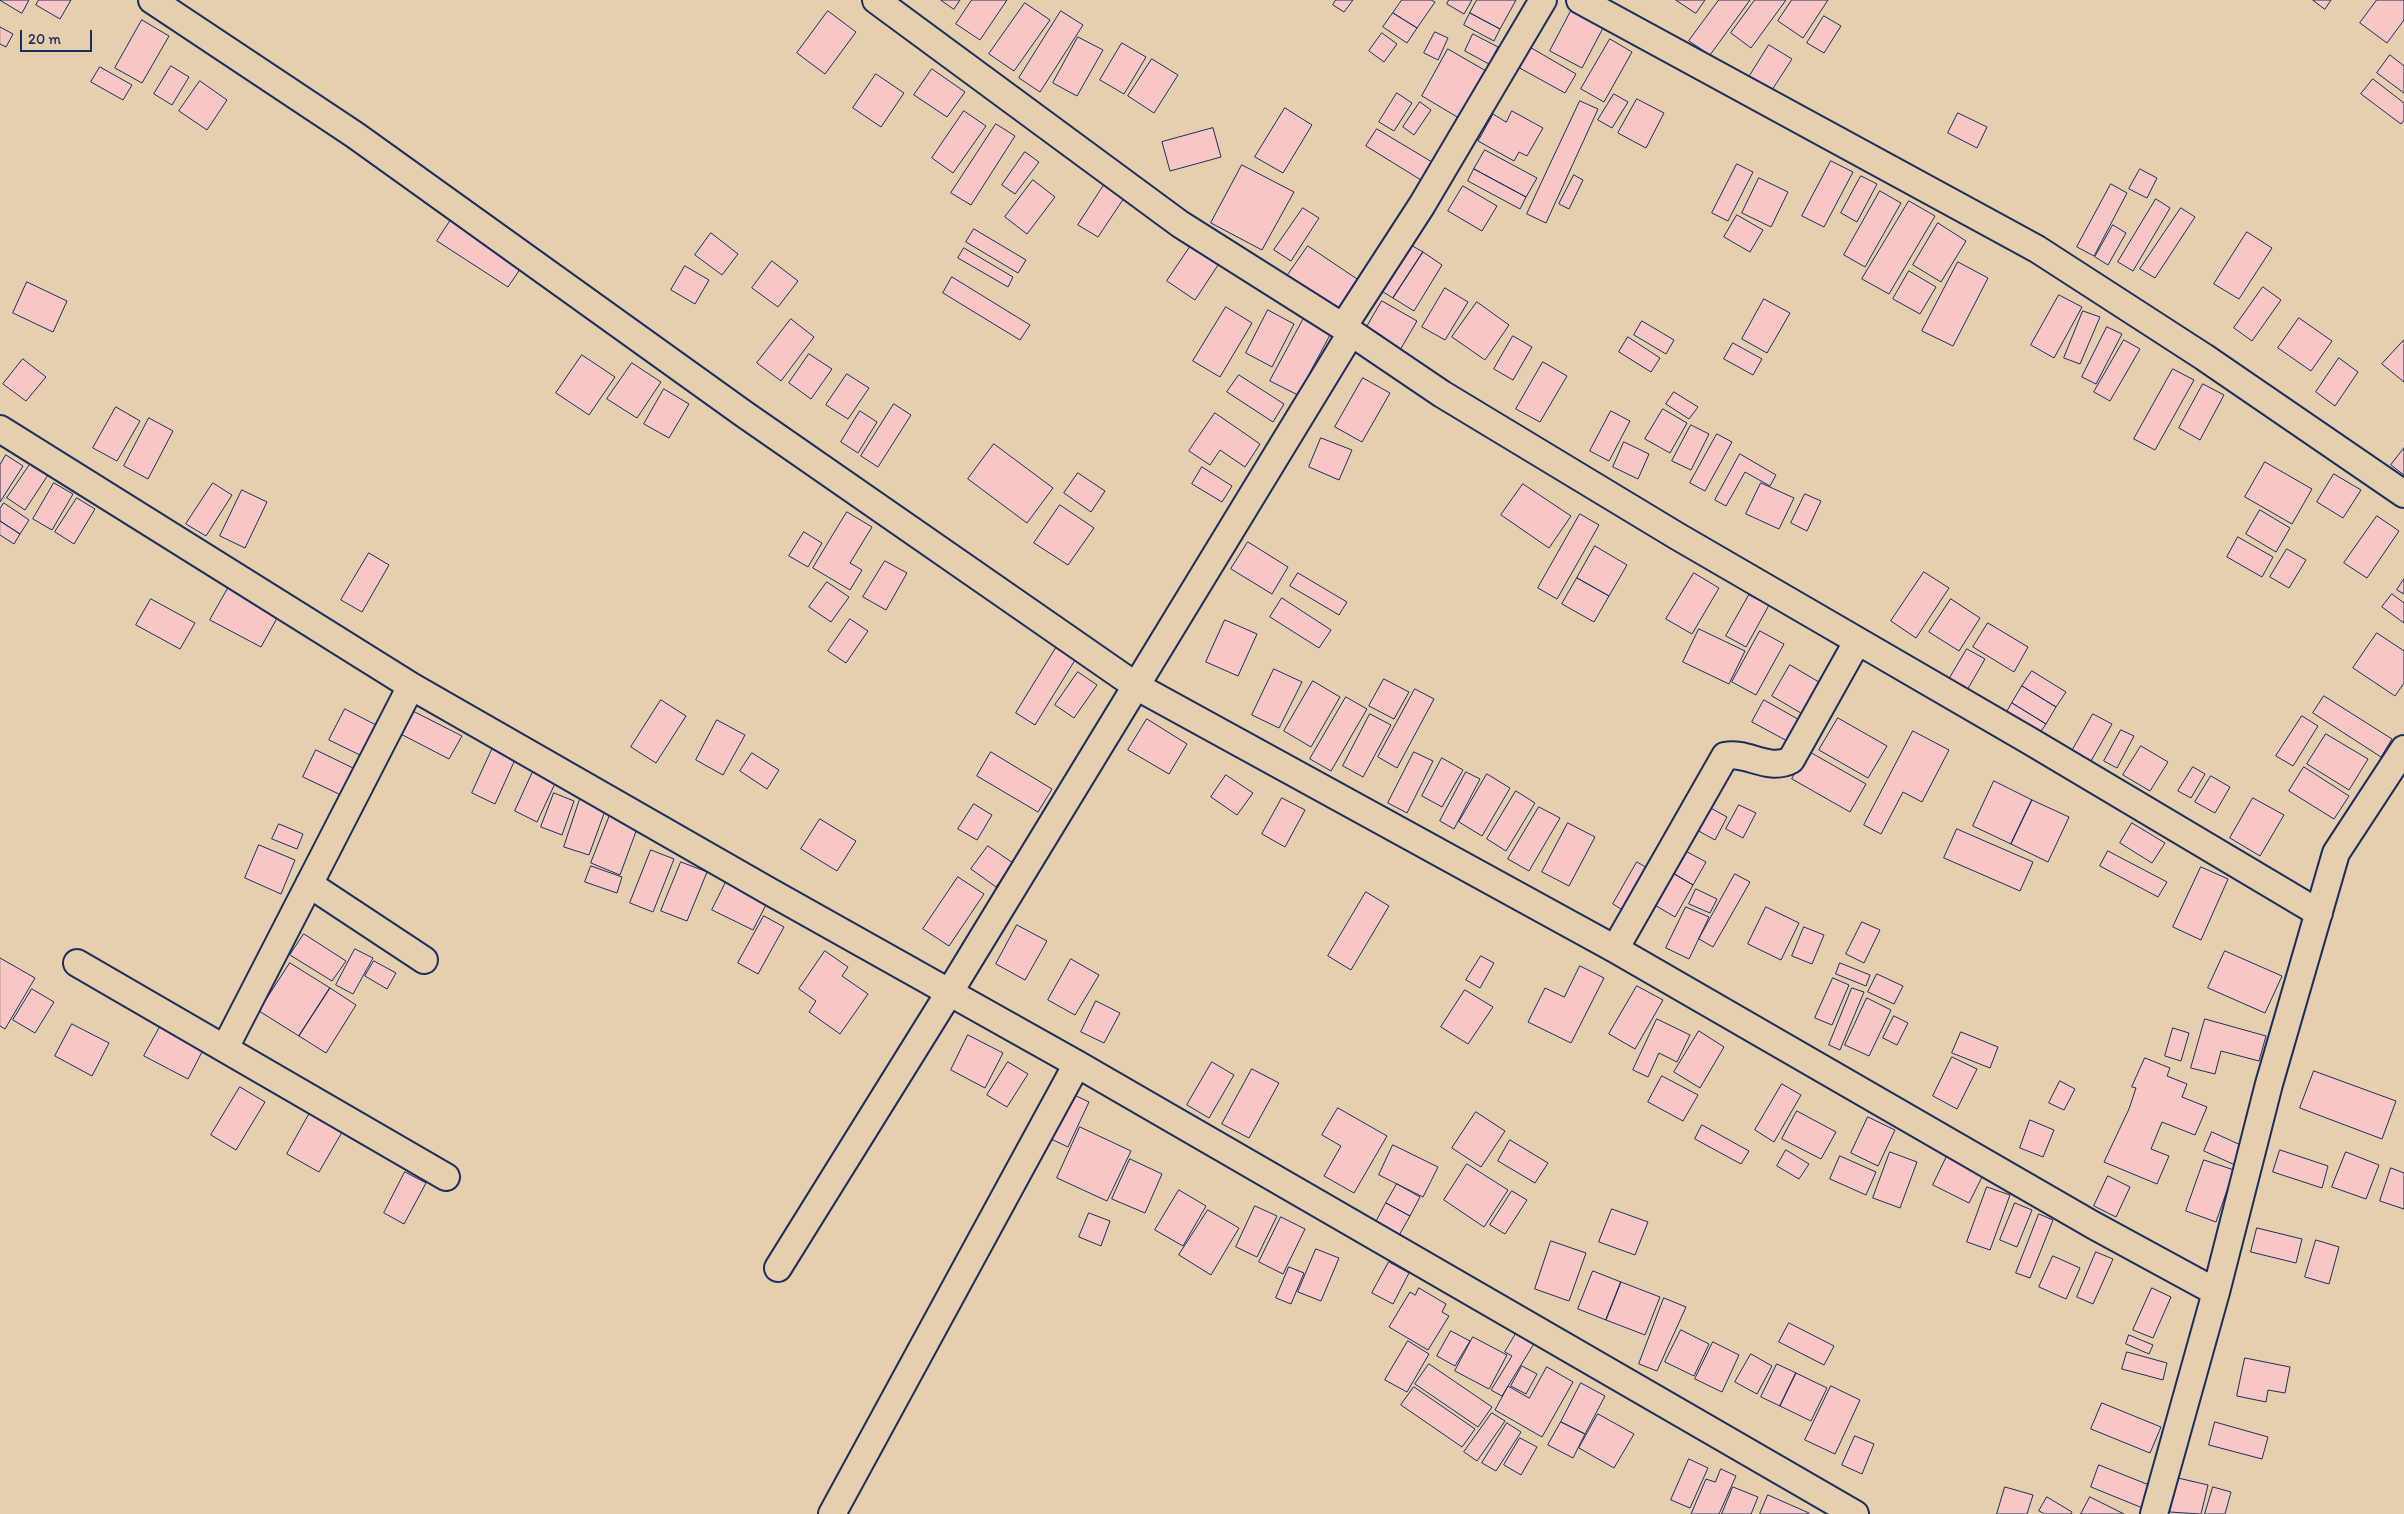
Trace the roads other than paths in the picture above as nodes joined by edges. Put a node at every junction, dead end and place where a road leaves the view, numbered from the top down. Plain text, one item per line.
1 (152, 0) edge
2 (876, 0) edge
3 (1543, 0) edge
4 (1580, 0) edge
5 (1347, 330) junction
6 (0, 429) edge
7 (2404, 494) edge
8 (1857, 642) junction
9 (411, 686) junction
10 (1136, 686) junction
11 (2404, 749) edge
12 (309, 884) junction
13 (2319, 913) junction
14 (1615, 949) junction
15 (424, 960) dead end
16 (77, 963) dead end
17 (949, 993) junction
18 (224, 1048) junction
19 (1077, 1064) junction
20 (446, 1177) dead end
21 (778, 1268) dead end
22 (2216, 1292) junction
23 (832, 1514) edge
24 (1854, 1514) edge
25 (2154, 1514) edge

1 - 10 street
2 - 5 street
3 - 5 street
4 - 7 street
5 - 8 street
5 - 10 street
6 - 9 street
8 - 13 street
8 - 14 street
9 - 12 street
9 - 17 street
10 - 14 street
10 - 17 street
11 - 13 street
12 - 15 street
12 - 18 street
13 - 22 street
14 - 22 street
16 - 18 street
17 - 19 street
17 - 21 street
18 - 20 street
19 - 23 street
19 - 24 street
22 - 25 street

